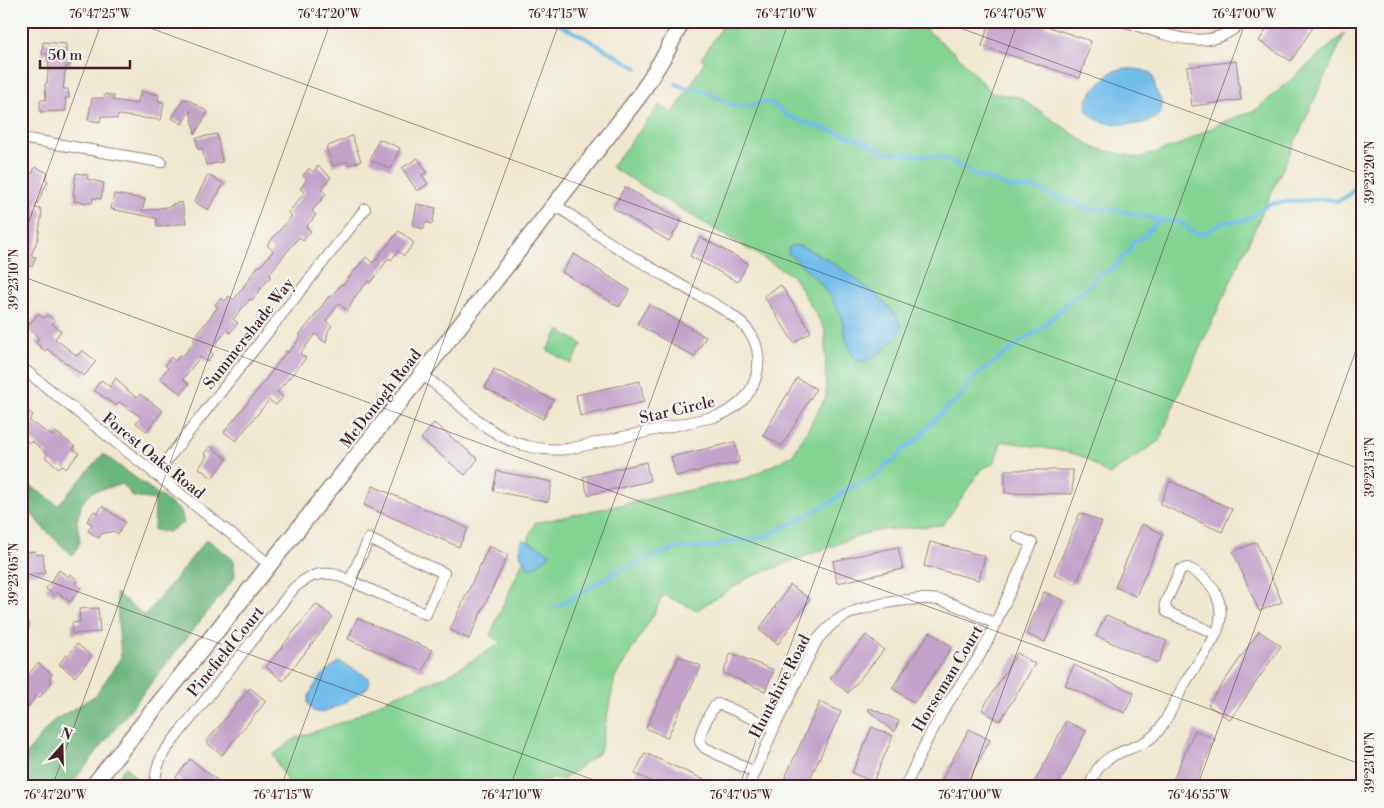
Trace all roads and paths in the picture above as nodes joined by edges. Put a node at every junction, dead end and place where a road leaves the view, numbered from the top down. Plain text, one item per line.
1 (682, 21) edge
2 (1124, 21) edge
3 (1242, 21) edge
4 (21, 138) edge
5 (161, 162) dead end
6 (555, 205) junction
7 (365, 209) dead end
8 (21, 367) edge
9 (422, 374) junction
10 (155, 475) junction
11 (1018, 537) dead end
12 (270, 565) junction
13 (350, 580) junction
14 (996, 624) junction
15 (1216, 634) junction
16 (774, 728) junction
17 (754, 772) junction
18 (92, 787) edge
19 (156, 787) edge
20 (749, 787) edge
21 (905, 787) edge
22 (1089, 787) edge

1 - 6 main road, McDonogh Road
2 - 3 street
4 - 5 street
6 - 9 main road, McDonogh Road
6 - 9 street, Star Circle
7 - 10 street, Summershade Way
8 - 10 street, Forest Oaks Road
9 - 12 main road, McDonogh Road
10 - 12 street, Forest Oaks Road
11 - 14 street, Horseman Court
12 - 18 main road, McDonogh Road
13 - 13 street, Pinefield Court
13 - 19 street, Pinefield Court
14 - 16 street, Huntshire Road
14 - 21 street, Horseman Court
15 - 15 street
15 - 22 street
16 - 17 street, Huntshire Road
16 - 17 street
17 - 20 street, Huntshire Road

